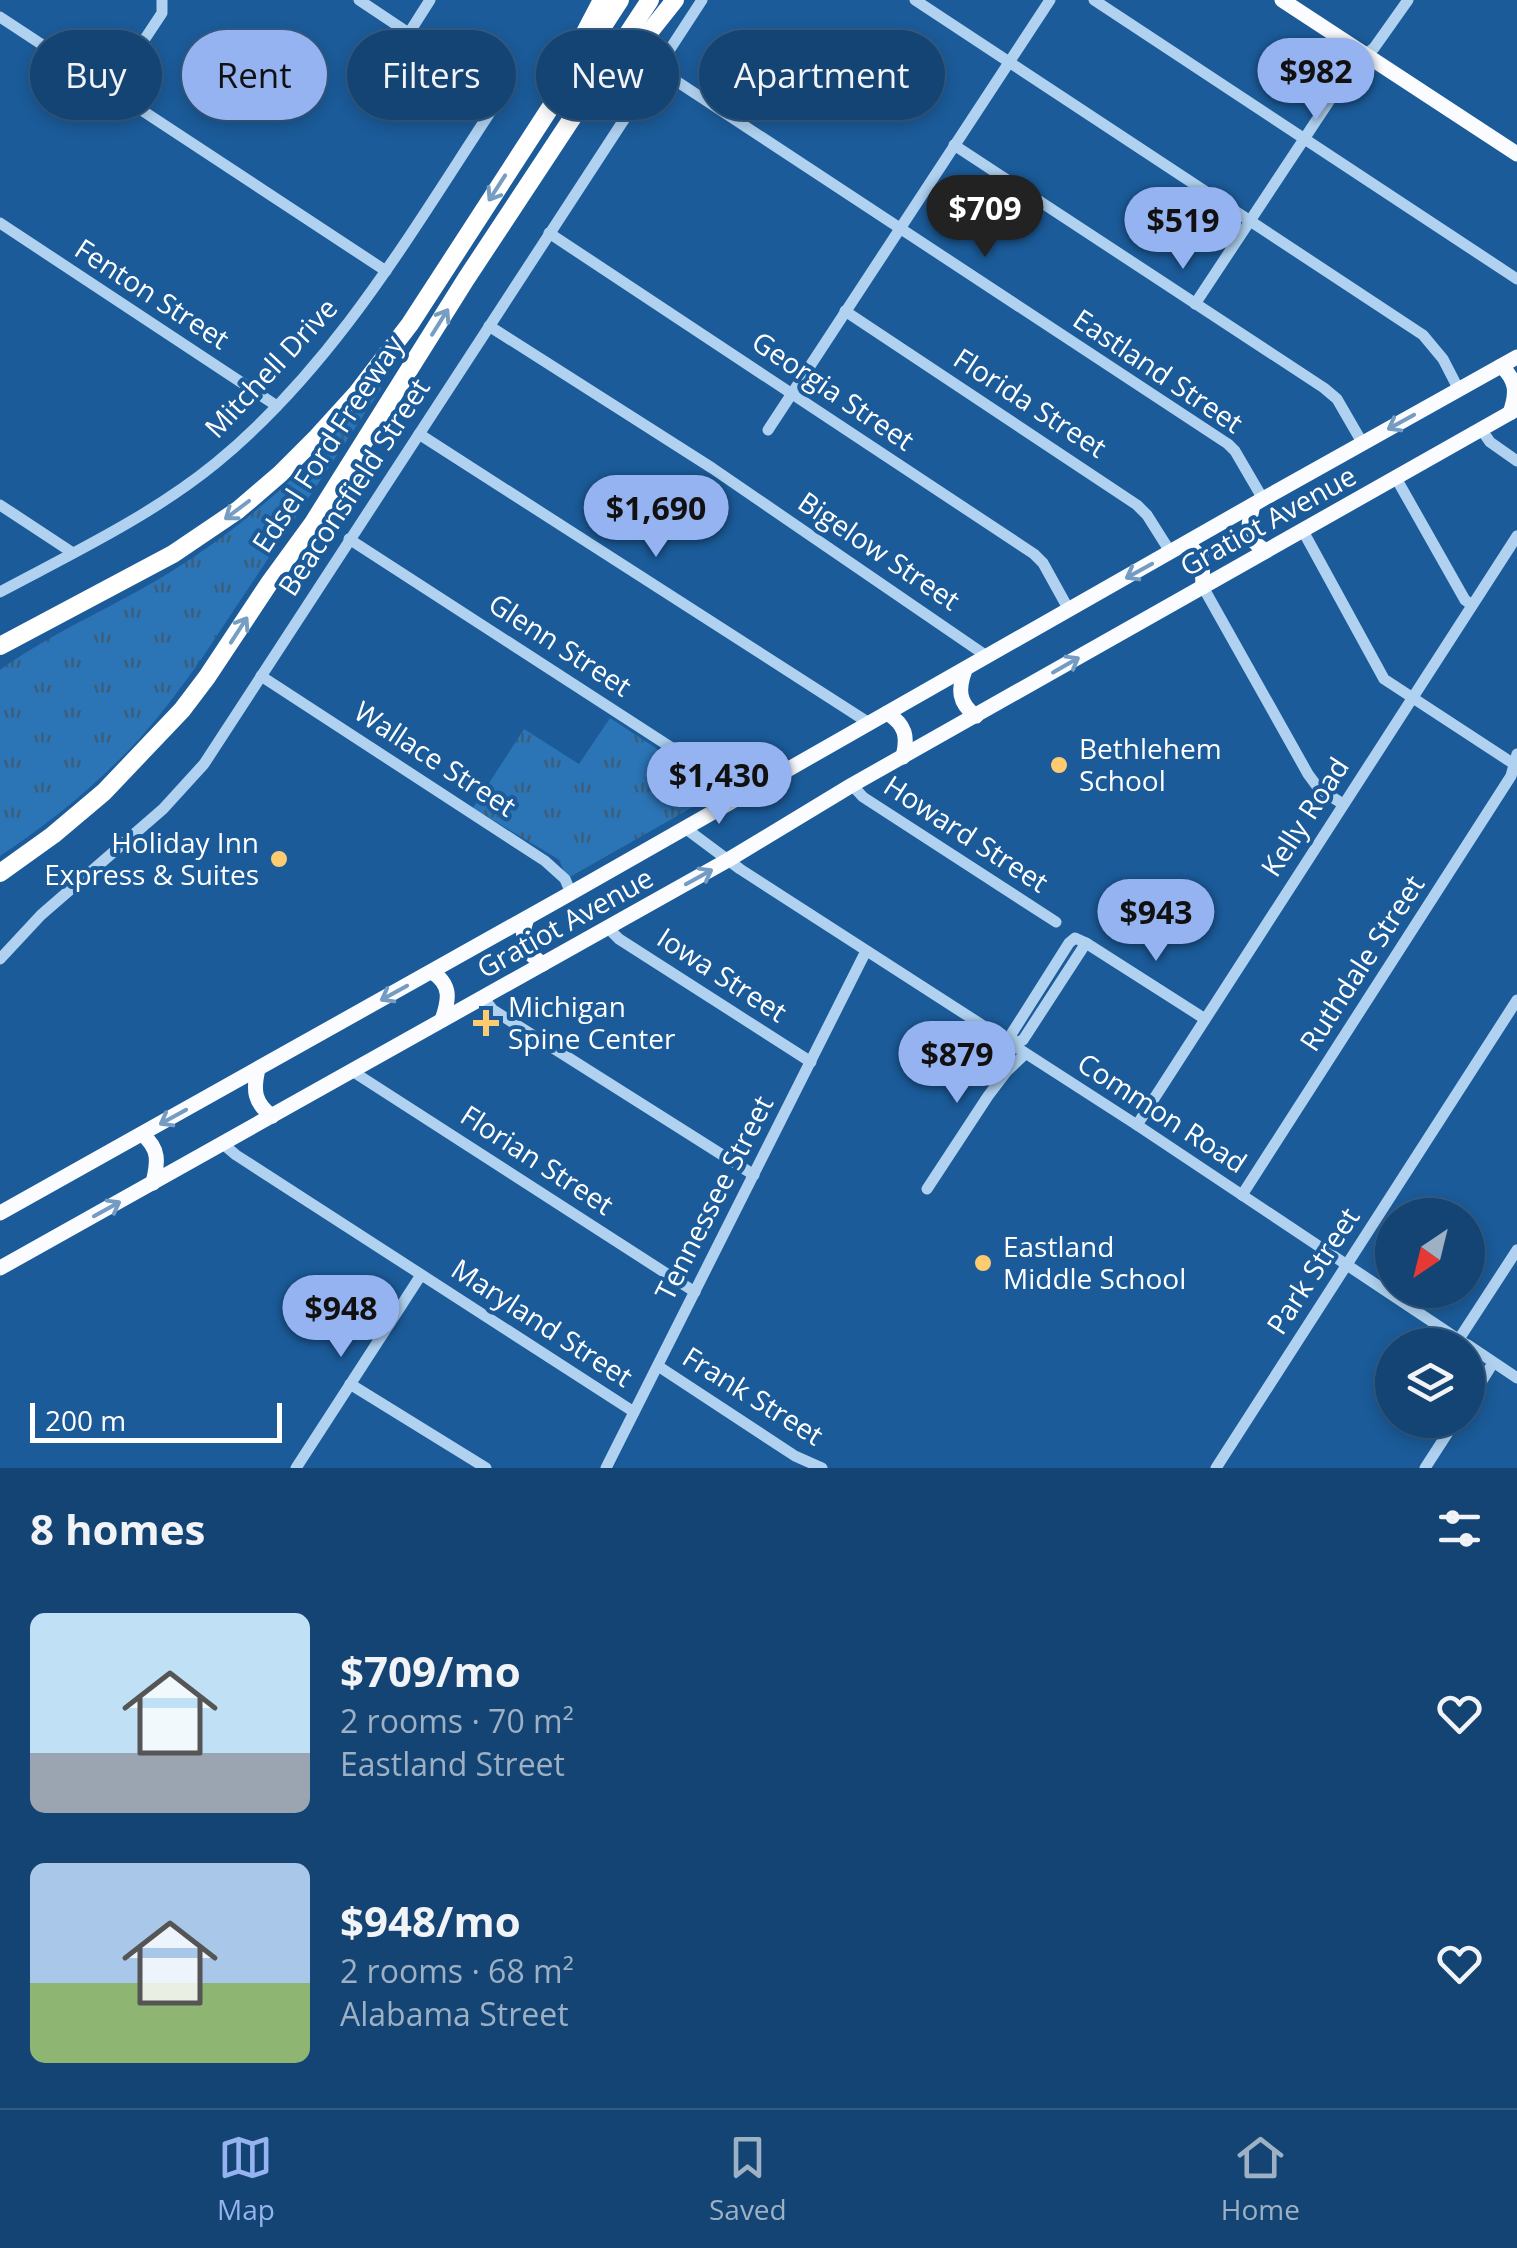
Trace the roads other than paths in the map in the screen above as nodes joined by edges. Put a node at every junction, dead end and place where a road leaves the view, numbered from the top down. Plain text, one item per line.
1 (358, 0) edge
2 (430, 0) edge
3 (602, 0) edge
4 (620, 0) edge
5 (650, 0) edge
6 (675, 0) edge
7 (702, 0) edge
8 (915, 0) edge
9 (1050, 0) edge
10 (1094, 0) edge
11 (1282, 0) edge
12 (1408, 0) edge
13 (163, 2) edge
14 (0, 16) edge
15 (151, 30) edge
16 (404, 30) edge
17 (411, 30) edge
18 (30, 36) edge
19 (679, 36) edge
20 (1365, 55) junction
21 (1009, 62) junction
22 (679, 83) edge
23 (157, 120) edge
24 (485, 120) edge
25 (624, 120) edge
26 (540, 121) junction
27 (1302, 139) junction
28 (954, 145) junction
29 (1517, 154) edge
30 (1248, 221) junction
31 (0, 223) edge
32 (900, 228) junction
33 (550, 233) junction
34 (386, 271) junction
35 (1517, 279) edge
36 (466, 280) junction
37 (1195, 304) junction
38 (846, 311) junction
39 (489, 326) junction
40 (1517, 357) edge
41 (1501, 366) junction
42 (1459, 390) junction
43 (791, 394) junction
44 (277, 406) junction
45 (1514, 411) edge
46 (768, 430) dead end
47 (1482, 430) junction
48 (418, 434) junction
49 (1363, 444) junction
50 (1517, 461) edge
51 (1396, 478) junction
52 (1258, 502) junction
53 (0, 505) edge
54 (1303, 531) junction
55 (1517, 536) edge
56 (349, 539) junction
57 (1188, 543) junction
58 (1266, 551) junction
59 (1172, 552) junction
60 (73, 553) junction
61 (1203, 587) junction
62 (0, 592) edge
63 (1472, 605) junction
64 (1069, 610) junction
65 (0, 646) edge
66 (988, 657) junction
67 (965, 670) junction
68 (261, 676) junction
69 (1412, 698) junction
70 (182, 710) junction
71 (887, 713) junction
72 (976, 716) junction
73 (869, 723) junction
74 (903, 758) junction
75 (1516, 762) edge
76 (852, 785) junction
77 (743, 794) junction
78 (1343, 804) junction
79 (685, 828) junction
80 (728, 860) junction
81 (0, 874) edge
82 (0, 887) edge
83 (572, 894) junction
84 (528, 918) junction
85 (1056, 922) dead end
86 (608, 928) junction
87 (866, 951) junction
88 (0, 960) edge
89 (543, 964) junction
90 (432, 972) junction
91 (483, 997) junction
92 (1517, 1000) edge
93 (1205, 1019) junction
94 (442, 1020) junction
95 (1010, 1045) junction
96 (1025, 1054) junction
97 (811, 1062) junction
98 (258, 1069) junction
99 (352, 1071) junction
100 (272, 1116) junction
101 (1137, 1125) junction
102 (142, 1134) junction
103 (223, 1144) junction
104 (754, 1175) junction
105 (153, 1183) junction
106 (927, 1189) dead end
107 (1242, 1196) junction
108 (0, 1214) edge
109 (1517, 1250) edge
110 (1346, 1265) junction
111 (0, 1268) edge
112 (421, 1275) junction
113 (695, 1292) junction
114 (1442, 1328) edge
115 (1473, 1328) edge
116 (1485, 1357) edge
117 (1494, 1363) junction
118 (658, 1366) junction
119 (1485, 1377) edge
120 (1517, 1378) edge
121 (350, 1384) junction
122 (634, 1412) junction
123 (1444, 1438) edge
124 (296, 1468) edge
125 (486, 1468) edge
126 (606, 1468) edge
127 (822, 1468) edge
128 (1216, 1468) edge
129 (1425, 1468) edge

1 - 16 street
2 - 17 street
3 - 26 highway
4 - 26 highway, Edsel Ford Freeway
5 - 36 highway, Edsel Ford Freeway
6 - 36 highway
7 - 19 street, Beaconsfield Street
8 - 21 street
9 - 21 street
10 - 27 street
11 - 20 main road
12 - 20 street
13 - 15 street
14 - 18 street
20 - 27 street
20 - 29 main road
21 - 28 street
21 - 30 street
22 - 32 street, Eastland Street
23 - 34 street
24 - 34 street, Mitchell Drive
25 - 33 street, Beaconsfield Street
26 -> 65 highway, Edsel Ford Freeway
27 - 30 street
27 - 35 street
28 - 32 street
28 - 37 street
30 - 37 street
30 - 42 street
31 - 44 street, Fenton Street
32 - 38 street
32 - 52 street, Eastland Street
33 - 39 street, Beaconsfield Street
33 - 43 street, Georgia Street
34 - 44 street, Mitchell Drive
70 -> 36 highway, Edsel Ford Freeway
37 - 49 street
38 - 43 street
38 - 59 street, Florida Street
39 - 48 street, Beaconsfield Street
39 - 66 street, Bigelow Street
40 - 41 main road, Gratiot Avenue
41 - 42 main road, Gratiot Avenue
41 - 45 main road
42 -> 49 main road, Gratiot Avenue
43 - 46 street
43 - 64 street, Georgia Street
44 - 60 street, Mitchell Drive
45 - 47 main road, Gratiot Avenue
47 - 50 street
47 - 51 main road, Gratiot Avenue
48 - 56 street, Beaconsfield Street
48 - 73 street
49 - 52 main road, Gratiot Avenue
51 - 54 main road, Gratiot Avenue
51 - 63 street
52 - 57 main road, Gratiot Avenue
52 - 58 main road
53 - 60 street
54 - 58 main road, Gratiot Avenue
54 - 69 street
55 - 63 street, Kelly Road
56 - 68 street, Beaconsfield Street
56 - 77 street, Glenn Street
57 - 59 main road, Gratiot Avenue
57 - 61 main road
58 - 61 main road, Gratiot Avenue
59 -> 64 main road, Gratiot Avenue
60 - 62 street, Mitchell Drive
72 -> 61 main road, Gratiot Avenue
61 - 78 street
63 - 69 street, Kelly Road
64 - 66 main road, Gratiot Avenue
66 - 67 main road, Gratiot Avenue
67 - 71 main road, Gratiot Avenue
67 - 72 main road
68 - 83 street, Wallace Street
68 - 88 street, Beaconsfield Street
69 - 75 street
69 - 78 street, Kelly Road
70 - 81 highway, Edsel Ford Freeway
70 - 82 highway
71 - 73 main road, Gratiot Avenue
71 - 74 main road
72 - 74 main road, Gratiot Avenue
73 - 77 main road, Gratiot Avenue
74 - 76 main road, Gratiot Avenue
75 - 107 street, Ruthdale Street
76 - 80 main road, Gratiot Avenue
76 - 85 street, Howard Street
77 - 79 main road, Gratiot Avenue
78 - 93 street, Kelly Road
79 - 80 street, Common Road
79 - 83 main road, Gratiot Avenue
86 -> 80 main road, Gratiot Avenue
80 - 87 street, Common Road
83 - 84 main road, Gratiot Avenue
84 - 89 main road
84 - 90 main road, Gratiot Avenue
86 - 89 main road, Gratiot Avenue
86 - 97 street, Iowa Street
87 - 95 street, Common Road
87 - 97 street, Tennessee Street
89 - 91 main road, Gratiot Avenue
90 - 94 main road
90 -> 98 main road, Gratiot Avenue
91 - 94 main road, Gratiot Avenue
91 - 104 street
92 - 110 street, Park Street
93 - 95 street
93 - 101 street, Kelly Road
94 - 99 main road, Gratiot Avenue
95 - 96 street, Common Road
96 - 101 street, Common Road
96 - 106 street
97 - 104 street, Tennessee Street
98 - 100 main road
98 -> 102 main road, Gratiot Avenue
99 - 100 main road, Gratiot Avenue
99 - 113 street, Florian Street
100 - 103 main road, Gratiot Avenue
101 - 107 street, Common Road
102 - 105 main road
102 - 108 main road, Gratiot Avenue
103 - 105 main road, Gratiot Avenue
103 - 112 street, Maryland Street
104 - 113 street, Tennessee Street
111 -> 105 main road, Gratiot Avenue
107 - 110 street, Common Road
109 - 115 street
110 - 114 street, Common Road
110 - 128 street, Park Street
112 - 121 street
112 - 122 street, Maryland Street
113 - 118 street, Tennessee Street
116 - 117 street, Common Road
117 - 119 street
117 - 120 street, Common Road
118 - 122 street, Tennessee Street
118 - 127 street, Frank Street
121 - 124 street
121 - 125 street
122 - 126 street, Tennessee Street
123 - 129 street

